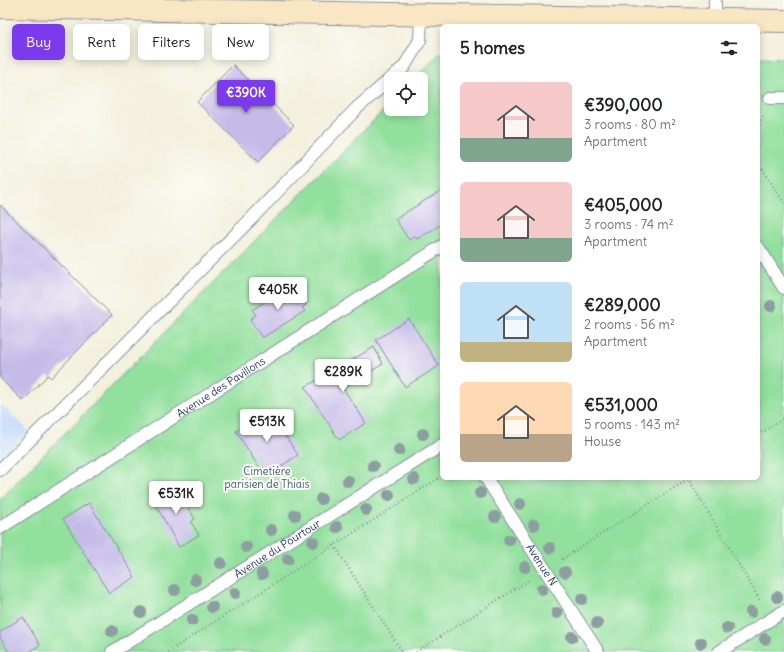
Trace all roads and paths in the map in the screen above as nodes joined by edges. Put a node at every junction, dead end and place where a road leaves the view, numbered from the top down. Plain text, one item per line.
1 (0, 6) edge
2 (715, 10) edge
3 (421, 14) junction
4 (784, 21) edge
5 (668, 23) edge
6 (770, 98) dead end
7 (784, 98) edge
8 (760, 165) edge
9 (784, 203) edge
10 (440, 247) edge
11 (760, 250) edge
12 (784, 288) edge
13 (784, 418) edge
14 (760, 433) edge
15 (440, 446) edge
16 (0, 470) edge
17 (440, 477) edge
18 (487, 480) edge
19 (689, 480) edge
20 (0, 528) edge
21 (334, 545) junction
22 (784, 611) edge
23 (771, 619) junction
24 (112, 652) edge
25 (168, 652) edge
26 (402, 652) edge
27 (598, 652) edge
28 (719, 652) edge

1 - 3 main road
2 - 4 main road
2 - 5 main road
3 - 5 main road
3 - 16 lane
6 - 7 lane
8 - 9 path
10 - 20 lane, Avenue des Pavillons
11 - 12 lane
13 - 14 path
15 - 24 lane, Avenue du Pourtour
17 - 21 path
18 - 27 lane, Avenue N
19 - 23 path
21 - 25 path
21 - 26 path
22 - 23 lane
23 - 28 lane

